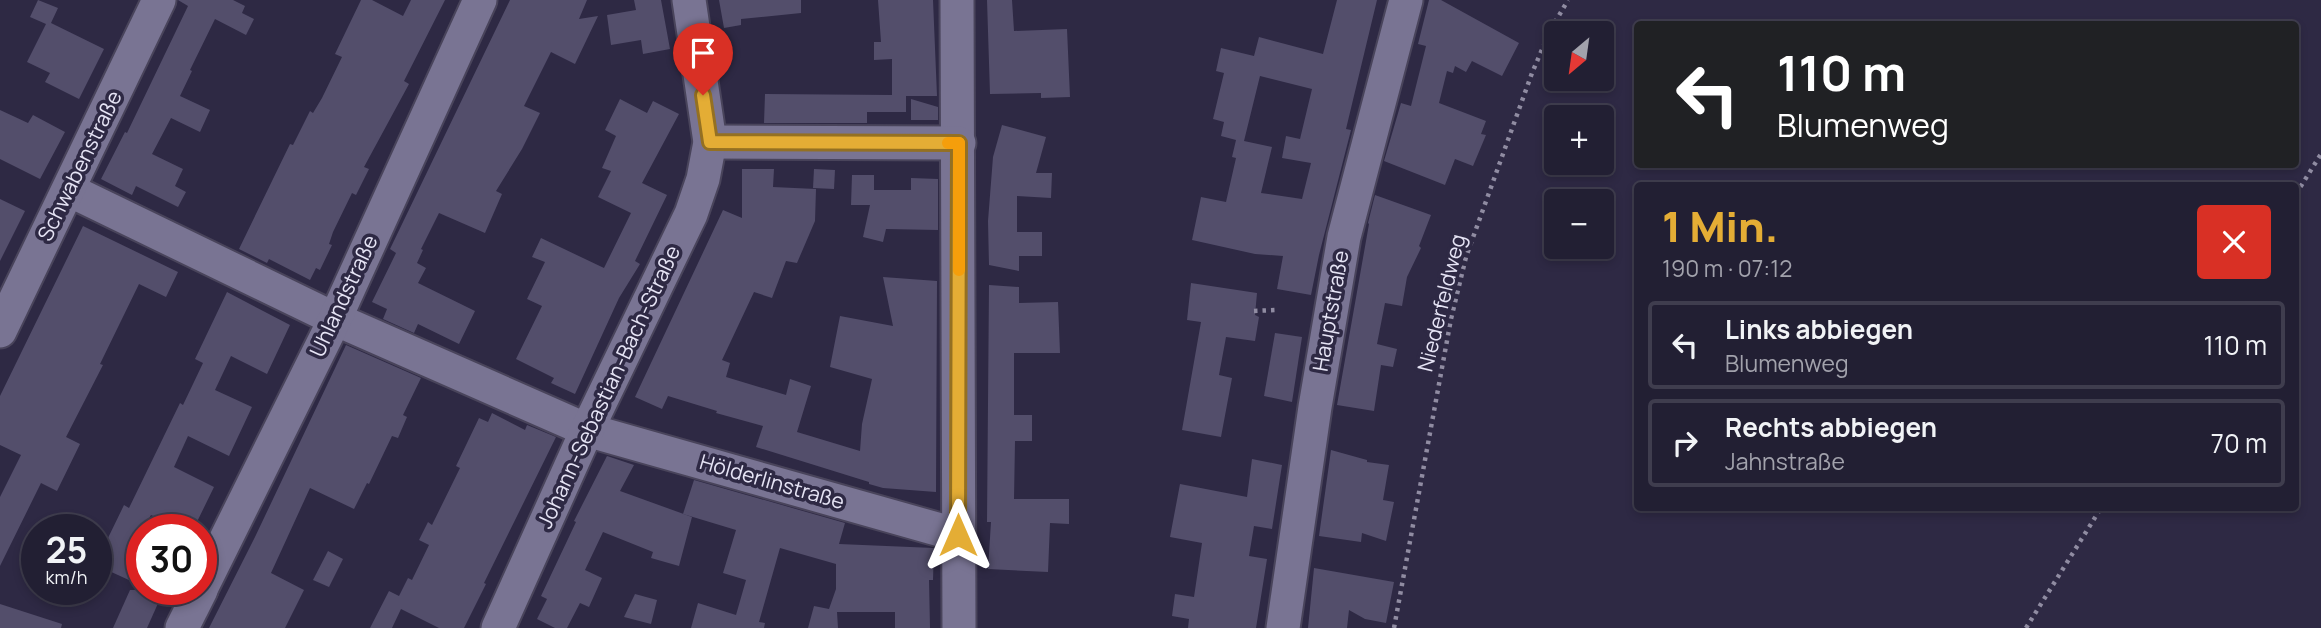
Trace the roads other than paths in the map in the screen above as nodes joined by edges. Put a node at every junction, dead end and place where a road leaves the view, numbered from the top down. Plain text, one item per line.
1 (159, 0) edge
2 (480, 0) edge
3 (690, 0) edge
4 (957, 0) edge
5 (1406, 0) edge
6 (710, 142) junction
7 (959, 143) junction
8 (69, 190) junction
9 (335, 319) junction
10 (0, 331) edge
11 (587, 430) junction
12 (958, 535) junction
13 (217, 557) edge
14 (193, 605) edge
15 (182, 628) edge
16 (498, 628) edge
17 (959, 628) edge
18 (1283, 628) edge

1 - 8 street, Schwabenstraße
2 - 9 street, Uhlandstraße
3 - 6 street, Johann-Sebastian-Bach-Straße
4 - 7 street
5 - 18 street, Hauptstraße
6 - 7 street
6 - 11 street, Johann-Sebastian-Bach-Straße
7 - 12 street
8 - 9 street, Hölderlinstraße
8 - 10 street, Schwabenstraße
9 - 11 street, Hölderlinstraße
9 - 13 street, Uhlandstraße
11 - 12 street, Hölderlinstraße
11 - 16 street, Johann-Sebastian-Bach-Straße
12 - 17 street
14 - 15 street, Uhlandstraße

